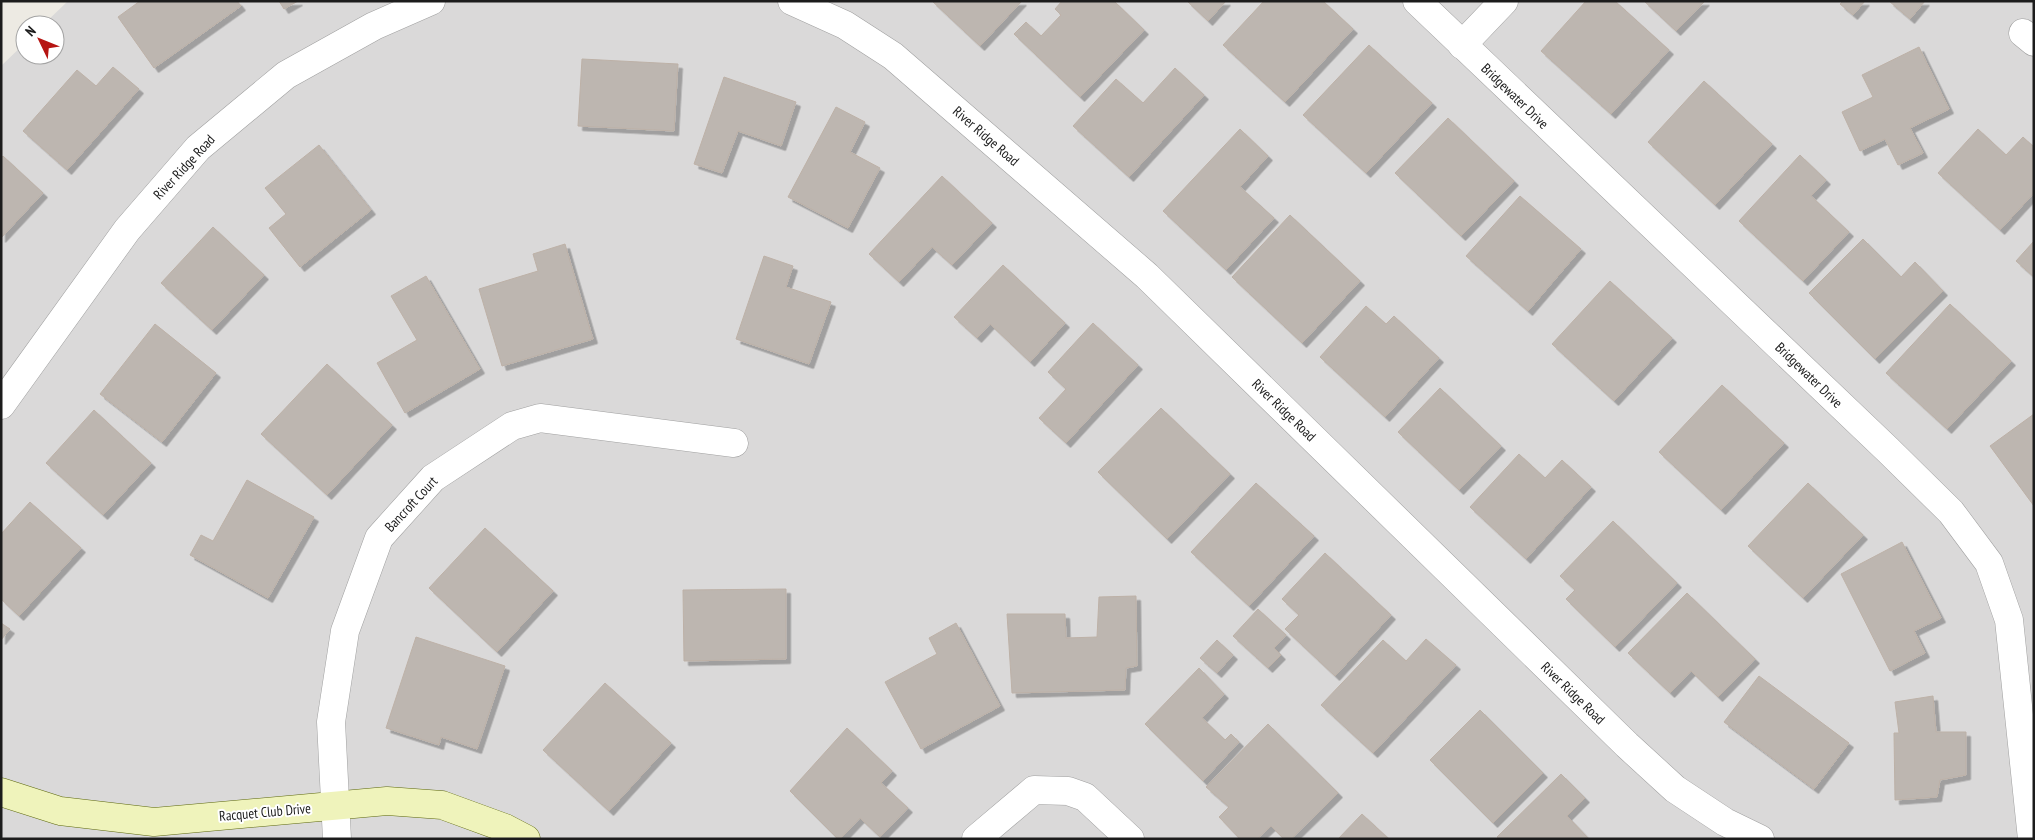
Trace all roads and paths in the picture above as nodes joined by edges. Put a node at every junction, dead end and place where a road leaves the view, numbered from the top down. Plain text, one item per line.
1 (431, 1) edge
2 (792, 1) edge
3 (1417, 1) edge
4 (1504, 1) edge
5 (1462, 45) junction
6 (1, 405) edge
7 (734, 443) dead end
8 (1, 792) edge
9 (335, 806) junction
10 (337, 839) edge
11 (526, 839) edge
12 (976, 839) edge
13 (1130, 839) edge
14 (1760, 839) edge
15 (2032, 839) edge

1 - 6 street, River Ridge Road
2 - 14 street, River Ridge Road
3 - 5 street, Bridgewater Drive
4 - 5 street
5 - 15 street, Bridgewater Drive
7 - 9 street, Bancroft Court
8 - 9 street, Racquet Club Drive
9 - 10 street, Bancroft Court
9 - 11 street, Racquet Club Drive
12 - 13 street

